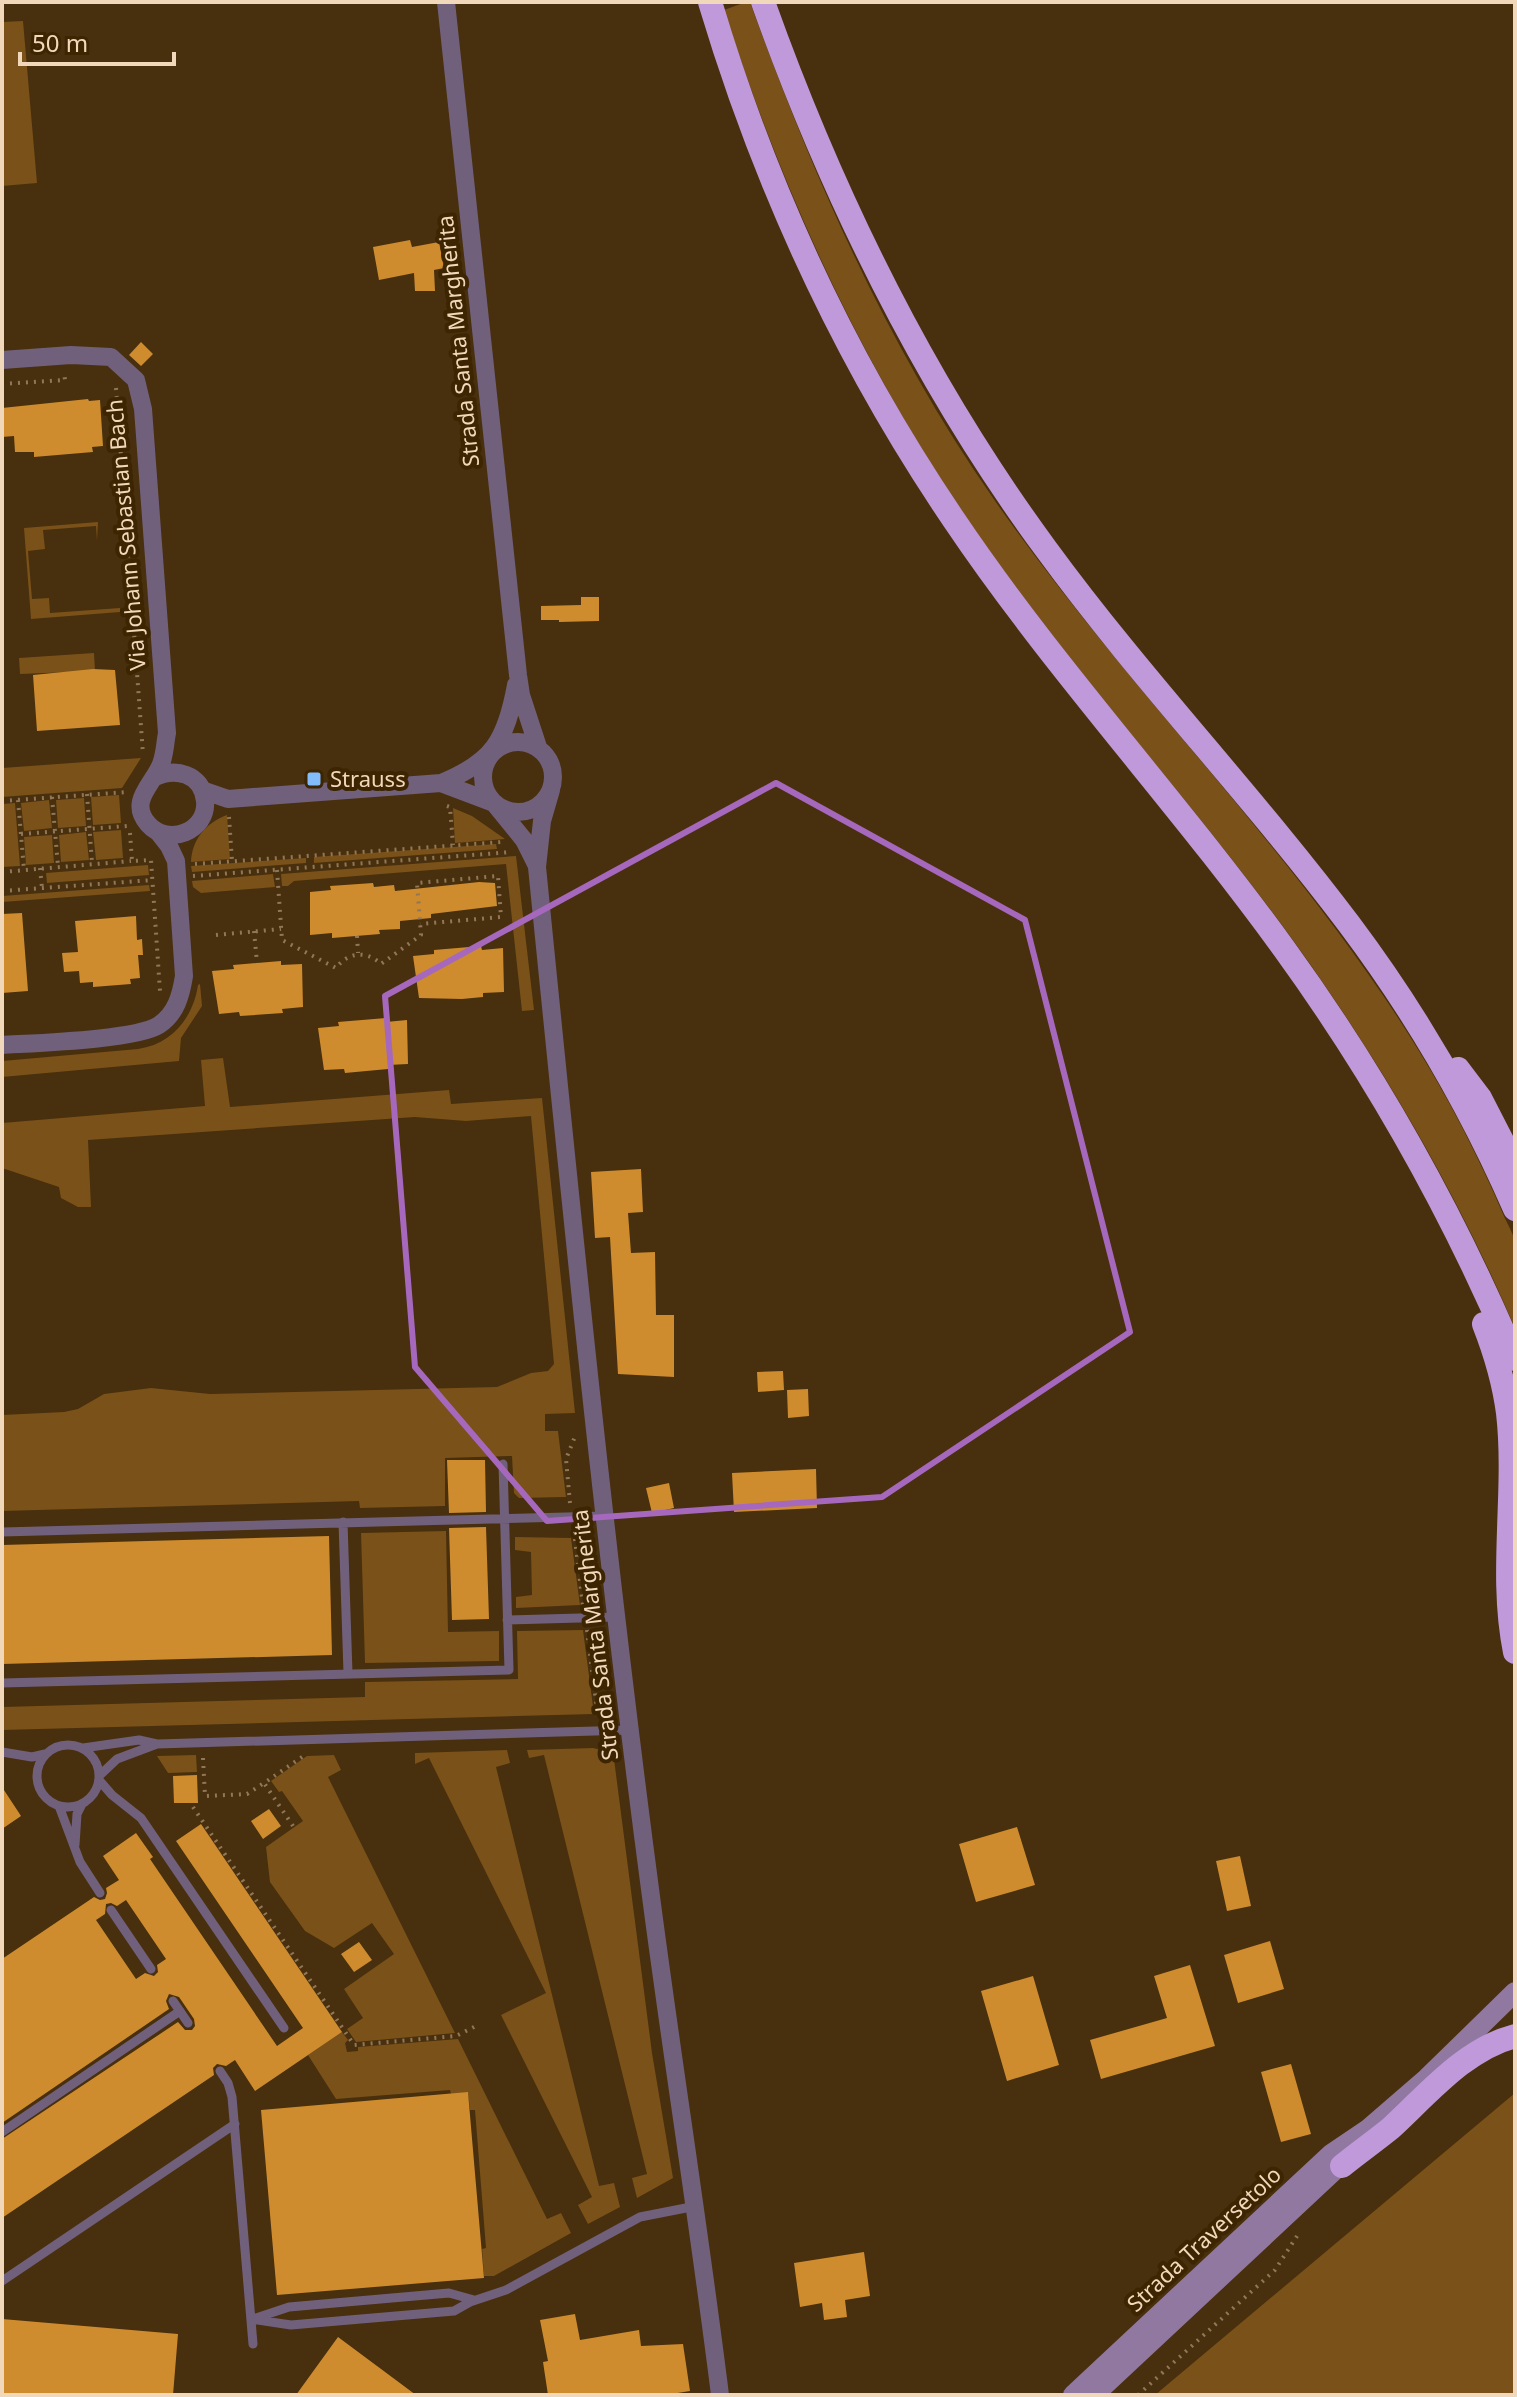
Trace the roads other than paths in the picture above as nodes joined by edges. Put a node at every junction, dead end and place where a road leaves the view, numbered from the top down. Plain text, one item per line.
1 (446, 2) edge
2 (710, 2) edge
3 (763, 2) edge
4 (2, 360) edge
5 (518, 675) junction
6 (167, 733) junction
7 (538, 747) junction
8 (494, 751) junction
9 (182, 773) junction
10 (153, 778) junction
11 (441, 783) junction
12 (202, 790) junction
13 (551, 790) junction
14 (494, 803) junction
15 (228, 807) junction
16 (202, 818) junction
17 (158, 832) junction
18 (188, 832) junction
19 (537, 867) junction
20 (181, 872) junction
21 (1415, 1020) junction
22 (2, 1045) edge
23 (1404, 1134) junction
24 (1515, 1166) edge
25 (1515, 1209) edge
26 (1515, 1359) edge
27 (503, 1464) dead end
28 (605, 1516) junction
29 (505, 1518) junction
30 (343, 1522) junction
31 (2, 1532) edge
32 (617, 1616) junction
33 (507, 1620) junction
34 (1515, 1652) edge
35 (348, 1673) junction
36 (2, 1683) edge
37 (630, 1730) junction
38 (157, 1744) junction
39 (83, 1748) junction
40 (2, 1752) edge
41 (45, 1754) junction
42 (99, 1778) junction
43 (82, 1804) junction
44 (59, 1806) junction
45 (75, 1845) junction
46 (100, 1893) dead end
47 (111, 1910) dead end
48 (151, 1969) dead end
49 (1515, 1992) edge
50 (173, 2001) dead end
51 (180, 2011) junction
52 (188, 2023) dead end
53 (284, 2028) dead end
54 (1515, 2036) edge
55 (220, 2071) dead end
56 (235, 2124) junction
57 (1373, 2125) junction
58 (2, 2132) edge
59 (1342, 2166) junction
60 (696, 2206) junction
61 (2, 2281) edge
62 (477, 2300) junction
63 (251, 2319) junction
64 (253, 2344) dead end
65 (720, 2395) edge
66 (1073, 2395) edge
67 (1094, 2395) edge

1 - 5 street, Strada Santa Margherita
2 - 23 highway
3 - 21 highway
4 - 6 street, Via Johann Sebastian Bach
5 - 7 street, Strada Santa Margherita
5 - 8 street, Strada Santa Margherita
6 - 9 street, Via Johann Sebastian Bach
6 - 10 street, Via Johann Sebastian Bach
7 - 8 street
7 - 13 street, Strada Santa Margherita
8 - 11 street
8 - 14 street, Strada Santa Margherita
9 - 10 street
9 - 12 street
10 - 17 street
11 - 14 street
11 - 15 street
12 - 15 street
12 - 16 street
13 - 14 street
13 - 19 street, Strada Santa Margherita
14 - 19 street, Strada Santa Margherita
15 - 16 street
16 - 18 street
17 - 18 street
17 - 20 street
18 - 20 street
19 - 28 street, Strada Santa Margherita
20 - 22 street
21 - 24 highway
21 - 25 highway
23 - 26 highway
23 - 34 highway
27 - 29 lane
28 - 29 lane
28 - 32 street, Strada Santa Margherita
29 - 30 lane
29 - 33 lane
30 - 31 lane
30 - 35 lane
32 - 33 lane
32 - 37 street, Strada Santa Margherita
33 - 35 lane
35 - 36 lane
37 - 38 lane
37 - 60 street, Strada Santa Margherita
38 - 39 lane
38 - 42 lane
39 - 41 lane
39 - 42 lane
40 - 41 lane
41 - 44 lane
42 - 43 lane
42 - 53 lane
43 - 44 lane
43 - 45 lane
44 - 45 lane
45 - 46 lane
47 - 48 lane
49 - 57 main road, Strada Traversetolo
50 - 51 lane
51 - 52 lane
51 - 58 lane
54 - 59 highway
55 - 56 lane
56 - 61 lane
56 - 63 lane
57 - 59 main road, Strada Traversetolo
57 - 66 main road, Strada Traversetolo
59 - 67 main road, Strada Traversetolo
60 - 62 lane
60 - 65 street, Strada Santa Margherita
62 - 63 lane
62 - 63 lane
63 - 64 lane

